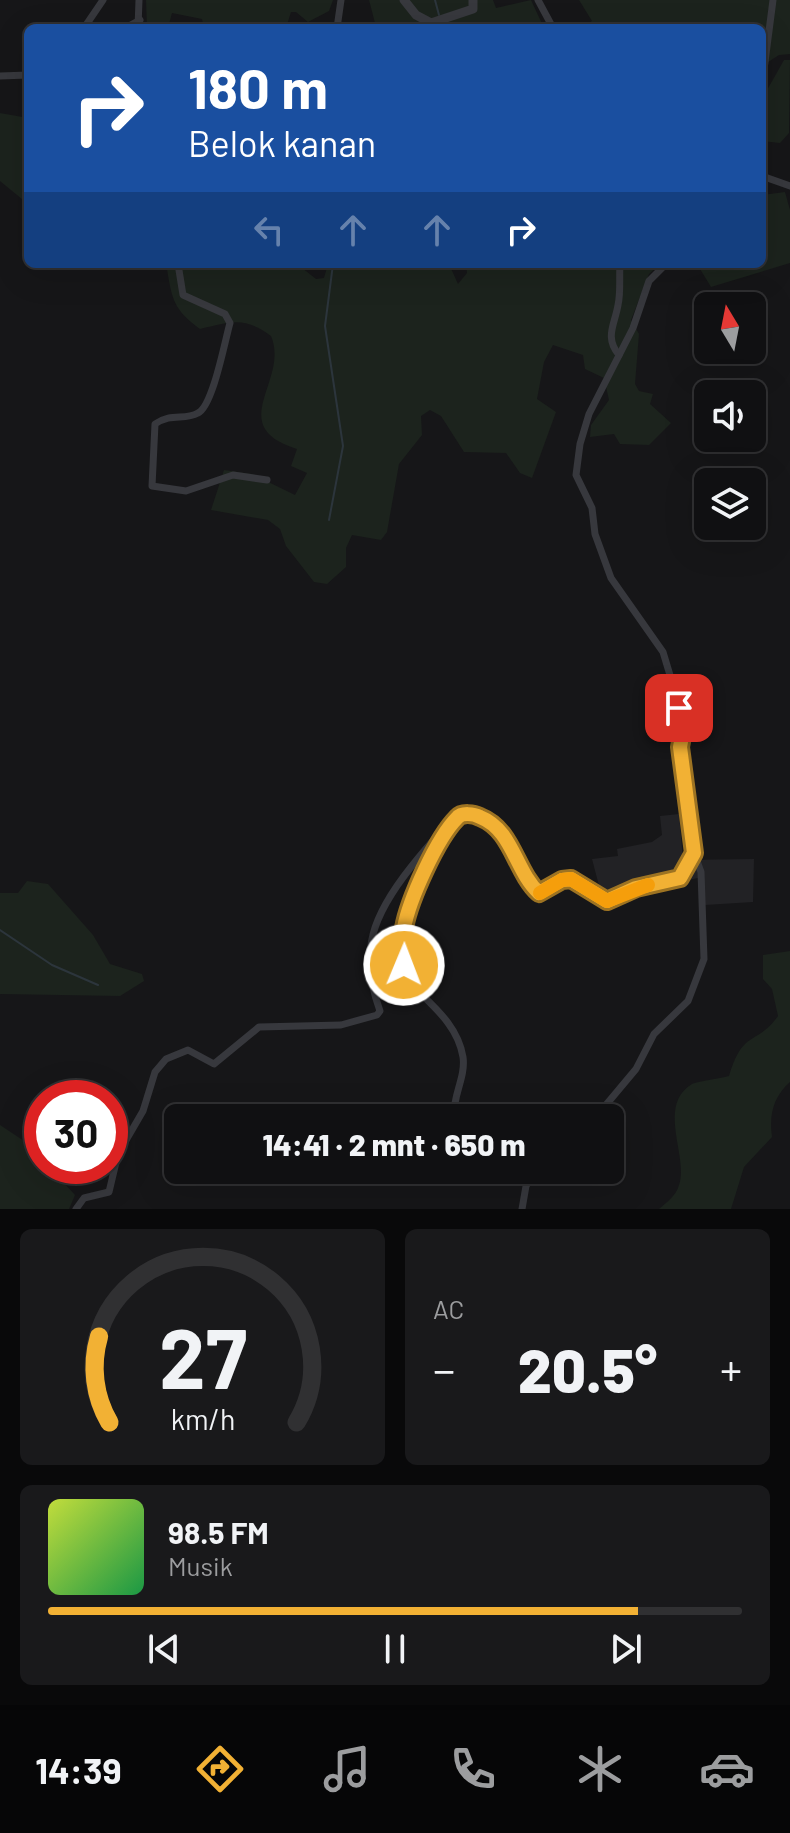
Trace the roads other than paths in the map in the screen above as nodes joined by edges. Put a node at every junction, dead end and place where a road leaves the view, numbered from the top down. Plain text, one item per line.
1 (103, 0) edge
2 (139, 0) edge
3 (341, 0) edge
4 (404, 0) edge
5 (473, 0) edge
6 (538, 0) edge
7 (773, 0) edge
8 (436, 23) edge
9 (87, 24) edge
10 (139, 24) edge
11 (338, 24) edge
12 (551, 24) edge
13 (766, 54) edge
14 (24, 75) edge
15 (0, 76) edge
16 (766, 177) edge
17 (790, 186) edge
18 (179, 268) edge
19 (620, 268) edge
20 (662, 268) edge
21 (619, 355) junction
22 (267, 480) dead end
23 (458, 816) junction
24 (694, 853) junction
25 (455, 1104) edge
26 (607, 1104) edge
27 (527, 1184) edge
28 (76, 1209) edge
29 (522, 1209) edge

1 - 9 street
2 - 10 street
3 - 11 street
4 - 8 street
5 - 8 street
6 - 12 street
7 - 13 street
14 - 15 street
16 - 17 street
18 - 22 street
19 - 21 street
20 - 21 street
21 - 24 street
23 - 24 street
23 - 25 street
23 - 28 street
24 - 26 street
27 - 29 street

